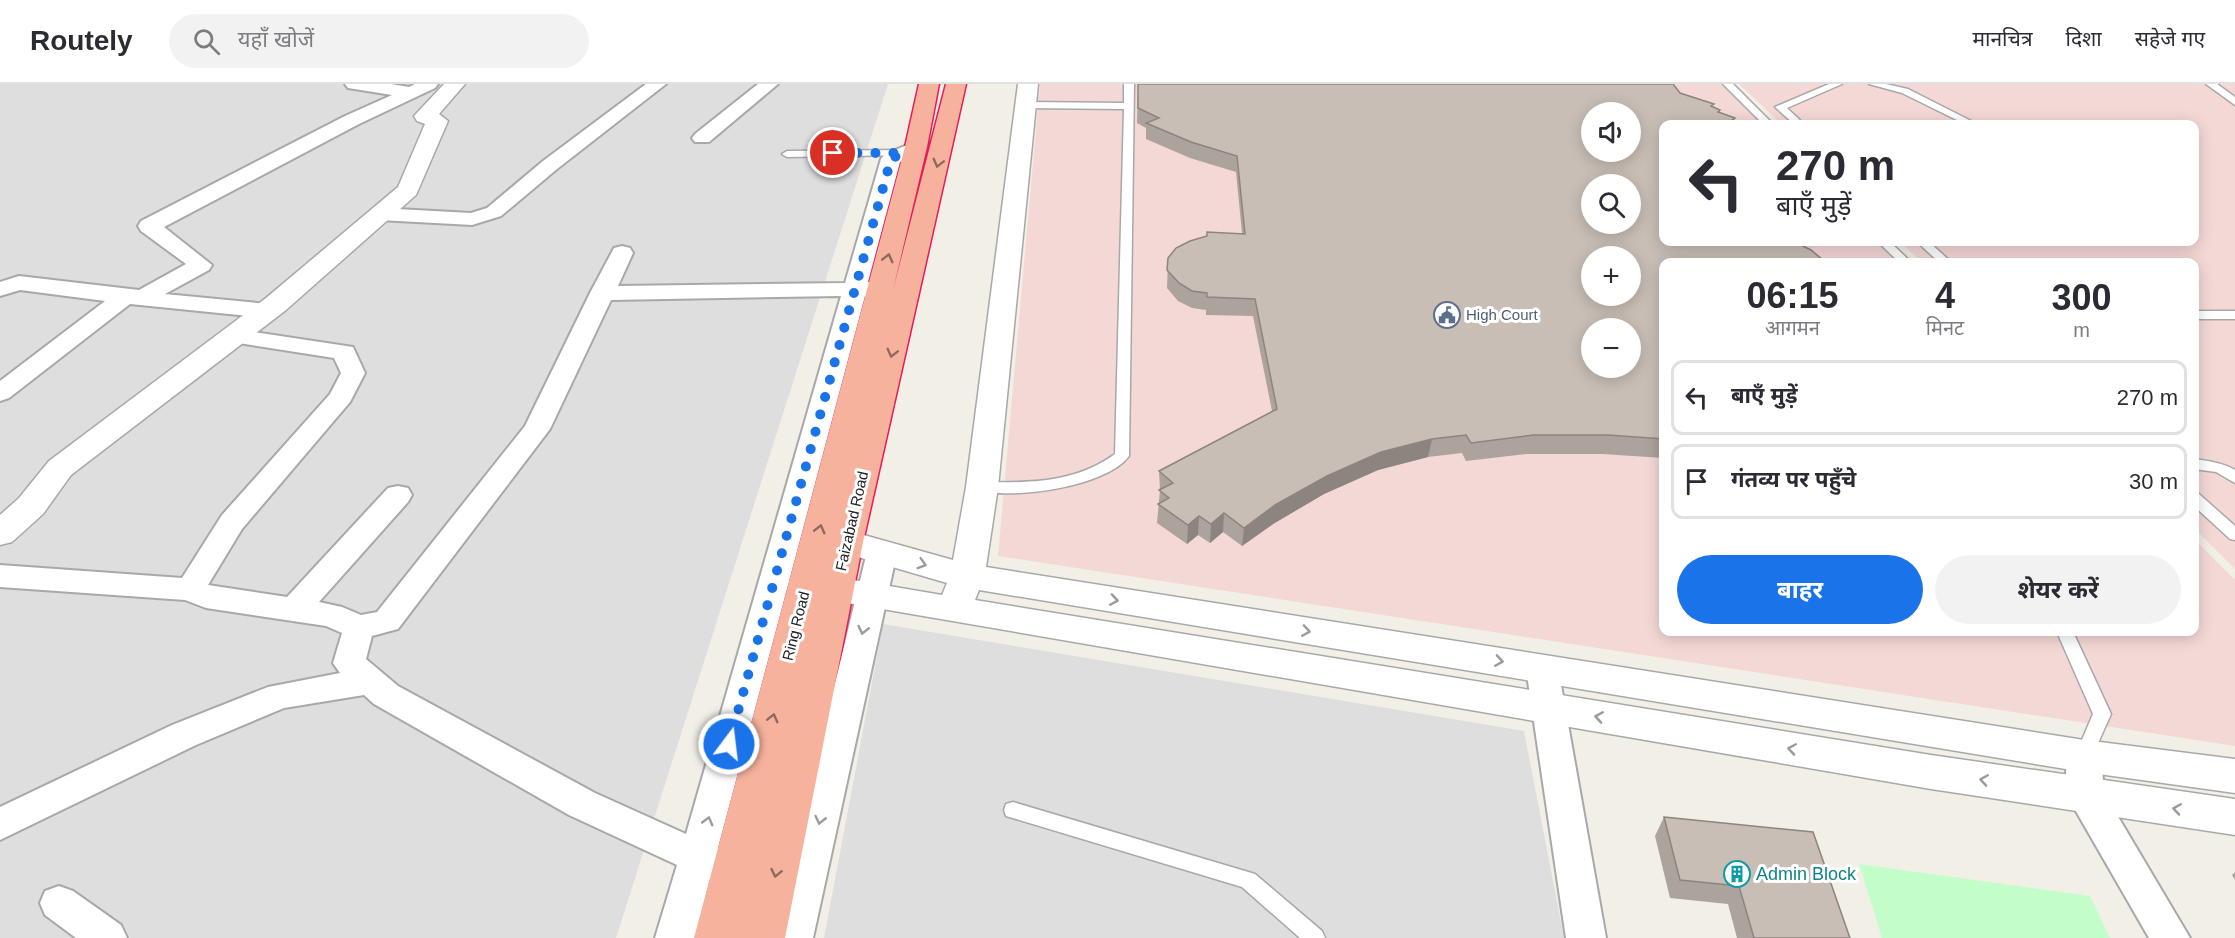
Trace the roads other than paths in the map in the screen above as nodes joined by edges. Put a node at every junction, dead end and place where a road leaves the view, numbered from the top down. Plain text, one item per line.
1 (354, 84) edge
2 (429, 84) edge
3 (455, 84) edge
4 (657, 84) edge
5 (769, 84) edge
6 (929, 84) edge
7 (969, 84) edge
8 (1129, 84) edge
9 (1728, 84) edge
10 (1837, 84) edge
11 (1874, 84) edge
12 (2211, 84) edge
13 (410, 92) junction
14 (1027, 94) edge
15 (953, 95) edge
16 (2235, 102) edge
17 (1129, 106) junction
18 (1764, 120) edge
19 (1795, 120) edge
20 (1964, 120) edge
21 (702, 138) dead end
22 (909, 150) junction
23 (787, 154) dead end
24 (379, 214) junction
25 (1888, 246) edge
26 (1927, 246) edge
27 (622, 253) dead end
28 (1901, 258) edge
29 (1941, 258) edge
30 (2, 265) dead end
31 (9, 286) edge
32 (601, 293) junction
33 (125, 297) junction
34 (869, 298) junction
35 (268, 310) junction
36 (2199, 315) edge
37 (2235, 315) edge
38 (235, 336) junction
39 (0, 393) edge
40 (2199, 465) edge
41 (2235, 478) edge
42 (982, 487) junction
43 (398, 495) dead end
44 (2199, 502) edge
45 (0, 534) edge
46 (2235, 535) edge
47 (846, 542) junction
48 (882, 552) junction
49 (0, 576) edge
50 (190, 590) junction
51 (853, 593) junction
52 (960, 593) junction
53 (294, 610) junction
54 (359, 627) junction
55 (2067, 636) edge
56 (1542, 668) junction
57 (371, 681) junction
58 (1547, 709) junction
59 (2084, 756) junction
60 (2235, 777) edge
61 (2086, 795) junction
62 (1013, 810) dead end
63 (2235, 817) edge
64 (0, 824) edge
65 (698, 857) junction
66 (734, 873) junction
67 (59, 903) dead end
68 (107, 938) edge
69 (675, 938) edge
70 (717, 938) edge
71 (762, 938) edge
72 (793, 938) edge
73 (1315, 938) edge
74 (1586, 938) edge
75 (2170, 938) edge

1 - 13 street
2 - 13 street
3 - 24 street
4 - 24 street
5 - 21 street
6 - 22 highway
7 - 15 highway
8 - 17 lane
9 - 18 lane
10 - 19 lane
11 - 20 lane
12 - 16 lane
13 - 33 street
14 - 17 lane
14 - 42 street
15 -> 47 highway, Faizabad Road
17 - 42 lane
22 - 23 lane
34 -> 22 highway
24 - 35 street
25 - 28 lane
26 - 29 lane
27 - 32 street
30 - 31 street
31 - 33 street
32 - 34 street
32 - 54 street
33 - 35 street
33 - 39 street
65 -> 34 street
66 -> 34 highway, Ring Road
35 - 38 street
36 - 37 lane
38 - 45 street
38 - 50 street
40 - 41 lane
42 - 52 street
43 - 53 street
44 - 46 lane
47 - 48 street
47 - 51 highway, Faizabad Road
48 - 51 street
48 -> 52 street
49 - 50 street
50 - 53 street
51 - 52 street
51 -> 71 highway, Faizabad Road
51 -> 72 street
52 -> 56 street
52 - 58 street
53 - 54 street
54 - 57 street
55 - 59 lane
56 - 58 street
56 - 59 street
57 - 64 street
57 - 65 street
61 -> 58 street
58 - 74 street
59 - 60 street
59 - 61 street
63 -> 61 street
61 - 75 street
62 - 73 lane
65 - 66 street
65 - 69 street
66 - 70 highway, Ring Road
67 - 68 street

